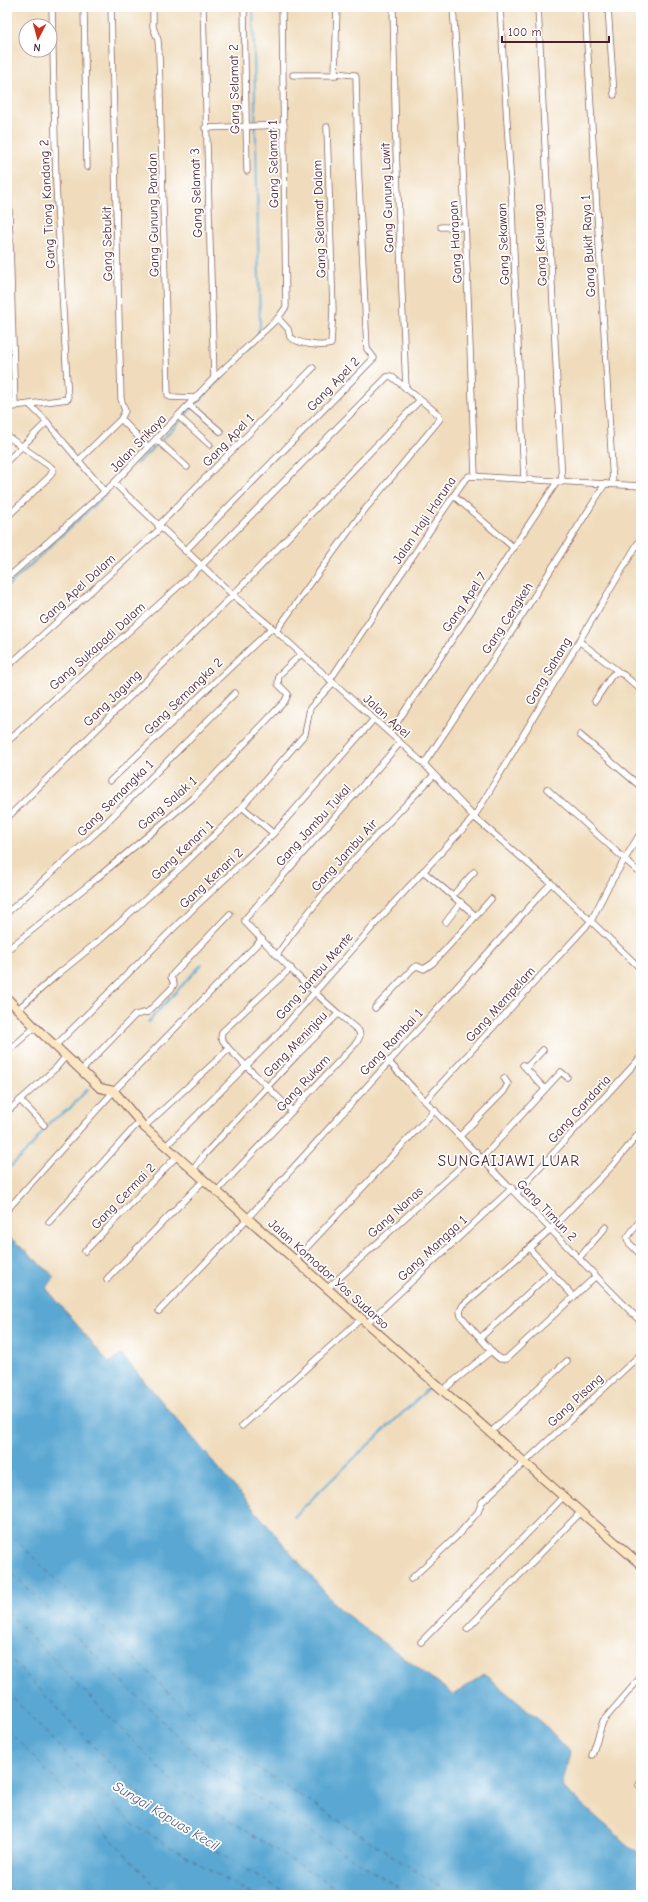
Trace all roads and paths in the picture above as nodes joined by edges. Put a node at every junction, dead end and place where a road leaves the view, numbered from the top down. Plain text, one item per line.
1 (52, 7) edge
2 (84, 7) edge
3 (111, 7) edge
4 (153, 7) edge
5 (203, 7) edge
6 (244, 7) edge
7 (282, 7) edge
8 (337, 7) edge
9 (393, 7) edge
10 (453, 7) edge
11 (500, 7) edge
12 (538, 7) edge
13 (585, 7) edge
14 (608, 7) edge
15 (293, 75) dead end
16 (336, 75) junction
17 (614, 95) dead end
18 (284, 126) junction
19 (246, 127) junction
20 (327, 127) dead end
21 (205, 128) junction
22 (7, 146) edge
23 (87, 167) dead end
24 (247, 171) dead end
25 (441, 227) dead end
26 (465, 227) junction
27 (280, 320) junction
28 (313, 368) dead end
29 (214, 378) junction
30 (406, 389) junction
31 (196, 398) junction
32 (420, 400) junction
33 (30, 405) junction
34 (189, 405) junction
35 (15, 407) junction
36 (7, 408) edge
37 (178, 416) junction
38 (121, 419) junction
39 (46, 422) junction
40 (221, 432) dead end
41 (7, 436) edge
42 (156, 439) junction
43 (210, 444) dead end
44 (24, 446) junction
45 (148, 447) junction
46 (78, 461) junction
47 (7, 462) edge
48 (187, 467) dead end
49 (475, 475) junction
50 (524, 479) junction
51 (560, 482) junction
52 (114, 484) junction
53 (605, 484) junction
54 (613, 484) junction
55 (641, 486) edge
56 (105, 492) junction
57 (454, 496) junction
58 (7, 517) edge
59 (159, 527) junction
60 (641, 538) edge
61 (514, 548) junction
62 (185, 551) junction
63 (201, 566) junction
64 (7, 576) edge
65 (233, 594) junction
66 (274, 629) junction
67 (579, 641) junction
68 (301, 654) junction
69 (7, 667) edge
70 (619, 672) junction
71 (331, 682) junction
72 (641, 690) edge
73 (235, 693) dead end
74 (595, 701) dead end
75 (374, 719) junction
76 (390, 733) junction
77 (580, 735) dead end
78 (7, 742) edge
79 (400, 743) junction
80 (424, 764) junction
81 (434, 775) junction
82 (110, 781) dead end
83 (641, 787) edge
84 (547, 789) dead end
85 (242, 807) junction
86 (474, 816) junction
87 (7, 818) edge
88 (641, 832) edge
89 (273, 833) junction
90 (625, 859) junction
91 (423, 871) junction
92 (474, 872) dead end
93 (641, 874) edge
94 (551, 883) junction
95 (453, 895) junction
96 (491, 899) dead end
97 (461, 902) junction
98 (7, 913) edge
99 (230, 914) dead end
100 (476, 916) junction
101 (591, 921) junction
102 (245, 922) joint
103 (446, 922) dead end
104 (262, 939) junction
105 (7, 950) edge
106 (277, 955) junction
107 (291, 968) junction
108 (641, 970) edge
109 (315, 993) junction
110 (7, 998) edge
111 (375, 1008) dead end
112 (18, 1009) junction
113 (338, 1014) junction
114 (35, 1027) junction
115 (55, 1046) junction
116 (228, 1049) junction
117 (543, 1050) dead end
118 (7, 1052) edge
119 (66, 1056) junction
120 (641, 1057) edge
121 (388, 1061) junction
122 (245, 1067) junction
123 (82, 1070) junction
124 (567, 1077) dead end
125 (504, 1078) dead end
126 (267, 1088) junction
127 (545, 1089) junction
128 (114, 1091) junction
129 (20, 1100) junction
130 (425, 1101) junction
131 (435, 1110) junction
132 (292, 1111) junction
133 (7, 1112) edge
134 (141, 1124) junction
135 (44, 1125) dead end
136 (641, 1131) edge
137 (460, 1136) junction
138 (166, 1146) junction
139 (477, 1152) junction
140 (177, 1156) junction
141 (482, 1158) junction
142 (193, 1170) junction
143 (204, 1180) junction
144 (512, 1188) junction
145 (217, 1191) junction
146 (517, 1193) junction
147 (7, 1210) edge
148 (248, 1217) junction
149 (641, 1219) edge
150 (49, 1222) dead end
151 (606, 1227) dead end
152 (551, 1229) junction
153 (529, 1248) junction
154 (85, 1251) dead end
155 (641, 1255) edge
156 (579, 1258) junction
157 (295, 1260) junction
158 (551, 1272) junction
159 (596, 1276) junction
160 (108, 1279) dead end
161 (328, 1288) junction
162 (574, 1297) junction
163 (159, 1311) dead end
164 (364, 1321) junction
165 (641, 1322) edge
166 (480, 1338) junction
167 (492, 1351) junction
168 (641, 1354) edge
169 (567, 1361) dead end
170 (443, 1390) junction
171 (242, 1426) dead end
172 (491, 1432) junction
173 (524, 1462) junction
174 (563, 1497) junction
175 (580, 1513) junction
176 (641, 1565) edge
177 (411, 1579) dead end
178 (467, 1629) dead end
179 (421, 1642) dead end
180 (641, 1677) edge
181 (592, 1755) dead end

1 - 33 street, Gang Tiong Kandang 2
2 - 23 street
3 - 38 street, Gang Sebukit
4 - 31 street, Gang Gunung Pandan
5 - 21 street, Gang Selamat 3
6 - 19 street, Gang Selamat 2
7 - 18 street, Gang Selamat 1
8 - 16 street
9 - 30 street, Gang Gunung Lawit
10 - 26 street, Gang Harapan
11 - 50 street, Gang Sekawan
12 - 51 street, Gang Keluarga
13 - 54 street, Gang Bukit Raya 1
14 - 17 street
15 - 16 street
16 - 62 street, Gang Apel 2
18 - 19 street
18 - 27 street, Gang Selamat 1
19 - 21 street
19 - 24 street, Gang Selamat 2
20 - 27 street, Gang Selamat Dalam
21 - 29 street, Gang Selamat 3
22 - 35 street
25 - 26 street
26 - 49 street, Gang Harapan
27 - 29 street, Jalan Srikaya
28 - 59 street, Gang Apel 1
29 - 31 street, Jalan Srikaya
30 - 32 street
30 - 63 street, Gang Sukapadi Dalam
31 - 34 street, Jalan Srikaya
32 - 65 street, Gang Jagung
32 - 66 street, Gang Semangka 2
33 - 35 street
33 - 39 street
34 - 37 street, Jalan Srikaya
34 - 40 street
35 - 36 street
37 - 42 street, Jalan Srikaya
37 - 43 street
38 - 45 street
38 - 46 street
39 - 44 street
39 - 46 street
41 - 44 street
42 - 45 street, Jalan Srikaya
42 - 48 street
44 - 47 street
44 - 58 street
45 - 52 street, Jalan Srikaya
46 - 56 street
49 - 50 street, Jalan Haji Haruna
49 - 57 street, Jalan Haji Haruna
50 - 51 street, Jalan Haji Haruna
51 - 53 street, Jalan Haji Haruna
51 - 61 street, Gang Apel 7
52 - 56 street, Jalan Srikaya
52 - 59 street, Jalan Apel
53 - 54 street, Jalan Haji Haruna
53 - 80 street, Gang Cengkeh
54 - 55 street, Jalan Haji Haruna
56 - 64 street, Jalan Srikaya
57 - 61 street
57 - 71 street, Jalan Haji Haruna
59 - 62 street, Jalan Apel
59 - 69 street, Gang Apel Dalam
60 - 67 street, Gang Sahang
61 - 76 street, Gang Apel 7
62 - 63 street, Jalan Apel
63 - 65 street, Jalan Apel
63 - 78 street, Gang Sukapadi Dalam
65 - 66 street, Jalan Apel
65 - 87 street, Gang Jagung
66 - 68 street, Jalan Apel
66 - 82 street, Gang Semangka 2
67 - 70 street
67 - 86 street, Gang Sahang
68 - 71 street, Jalan Apel
68 - 105 street, Gang Salak 1
70 - 72 street
70 - 74 street
71 - 75 street, Jalan Apel
71 - 85 street, Gang Kenari 1
73 - 98 street, Gang Semangka 1
75 - 76 street, Jalan Apel
75 - 89 street, Gang Kenari 2
76 - 79 street, Jalan Apel
77 - 83 street
79 - 80 street, Jalan Apel
79 - 102 street, Gang Jambu Tukal
80 - 81 street, Jalan Apel
81 - 86 street, Jalan Apel
81 - 106 street, Gang Jambu Air
84 - 90 street
85 - 89 street
85 - 112 street, Gang Kenari 1
86 - 91 street, Gang Jambu Mente
86 - 94 street, Jalan Apel
88 - 90 street
89 - 115 street, Gang Kenari 2
90 - 93 street
90 - 101 street
91 - 95 street
91 - 109 street, Gang Jambu Mente
92 - 95 street
94 - 101 street, Jalan Apel
94 - 121 street, Gang Rambai 1
95 - 97 street
96 - 100 street
97 - 100 street
97 - 103 street
99 - 123 street
100 - 111 street
101 - 108 street, Jalan Apel
101 - 130 street, Gang Mempelam
102 - 104 street, Gang Rukam
104 - 106 street, Gang Rukam
104 - 128 street
106 - 107 street, Gang Rukam
107 - 109 street, Gang Rukam
107 - 116 street
109 - 113 street, Gang Rukam
109 - 122 street, Gang Jambu Mente
110 - 112 street
112 - 114 street
113 - 126 street, Gang Meninjau
113 - 132 street, Gang Rukam
114 - 115 street
114 - 118 street
115 - 119 street
116 - 122 street
116 - 134 street
117 - 127 street
119 - 123 street
119 - 129 street
120 - 146 street, Gang Gandaria
121 - 130 street, Gang Timun 2
121 - 148 street, Gang Rambai 1
122 - 126 street
122 - 138 street, Gang Jambu Mente
123 - 128 street
124 - 127 street
125 - 137 street
126 - 132 street
126 - 142 street, Gang Meninjau
127 - 141 street
128 - 134 street, Jalan Komodor Yos Sudarso
128 - 147 street
129 - 133 street
129 - 135 street
130 - 131 street, Gang Timun 2
131 - 137 street, Gang Timun 2
131 - 157 street
132 - 145 street, Gang Rukam
134 - 138 street, Jalan Komodor Yos Sudarso
134 - 150 street
136 - 152 street
137 - 139 street, Gang Timun 2
138 - 140 street, Jalan Komodor Yos Sudarso
139 - 141 street, Gang Timun 2
139 - 161 street, Gang Nanas
140 - 142 street, Jalan Komodor Yos Sudarso
140 - 154 street, Gang Cermai 2
141 - 144 street, Gang Timun 2
142 - 143 street, Jalan Komodor Yos Sudarso
143 - 145 street, Jalan Komodor Yos Sudarso
143 - 160 street
144 - 146 street, Gang Timun 2
144 - 164 street, Gang Mangga 1
145 - 148 street, Jalan Komodor Yos Sudarso
146 - 152 street, Gang Timun 2
148 - 157 street, Jalan Komodor Yos Sudarso
148 - 163 street, Gang Rambai 1
149 - 155 street
151 - 156 street
152 - 153 street
152 - 156 street, Gang Timun 2
153 - 158 street
153 - 166 street
156 - 159 street, Gang Timun 2
157 - 161 street, Jalan Komodor Yos Sudarso
158 - 162 street
158 - 166 street
159 - 162 street
159 - 165 street, Gang Timun 2
161 - 164 street, Jalan Komodor Yos Sudarso
162 - 167 street
164 - 170 street, Jalan Komodor Yos Sudarso
164 - 171 street, Gang Mangga 1
166 - 167 street
167 - 170 street
168 - 173 street, Gang Pisang
169 - 172 street
170 - 172 street, Jalan Komodor Yos Sudarso
172 - 173 street, Jalan Komodor Yos Sudarso
173 - 174 street, Jalan Komodor Yos Sudarso
173 - 177 street, Gang Pisang
174 - 175 street, Jalan Komodor Yos Sudarso
174 - 179 street
175 - 176 street, Jalan Komodor Yos Sudarso
175 - 178 street
180 - 181 street

